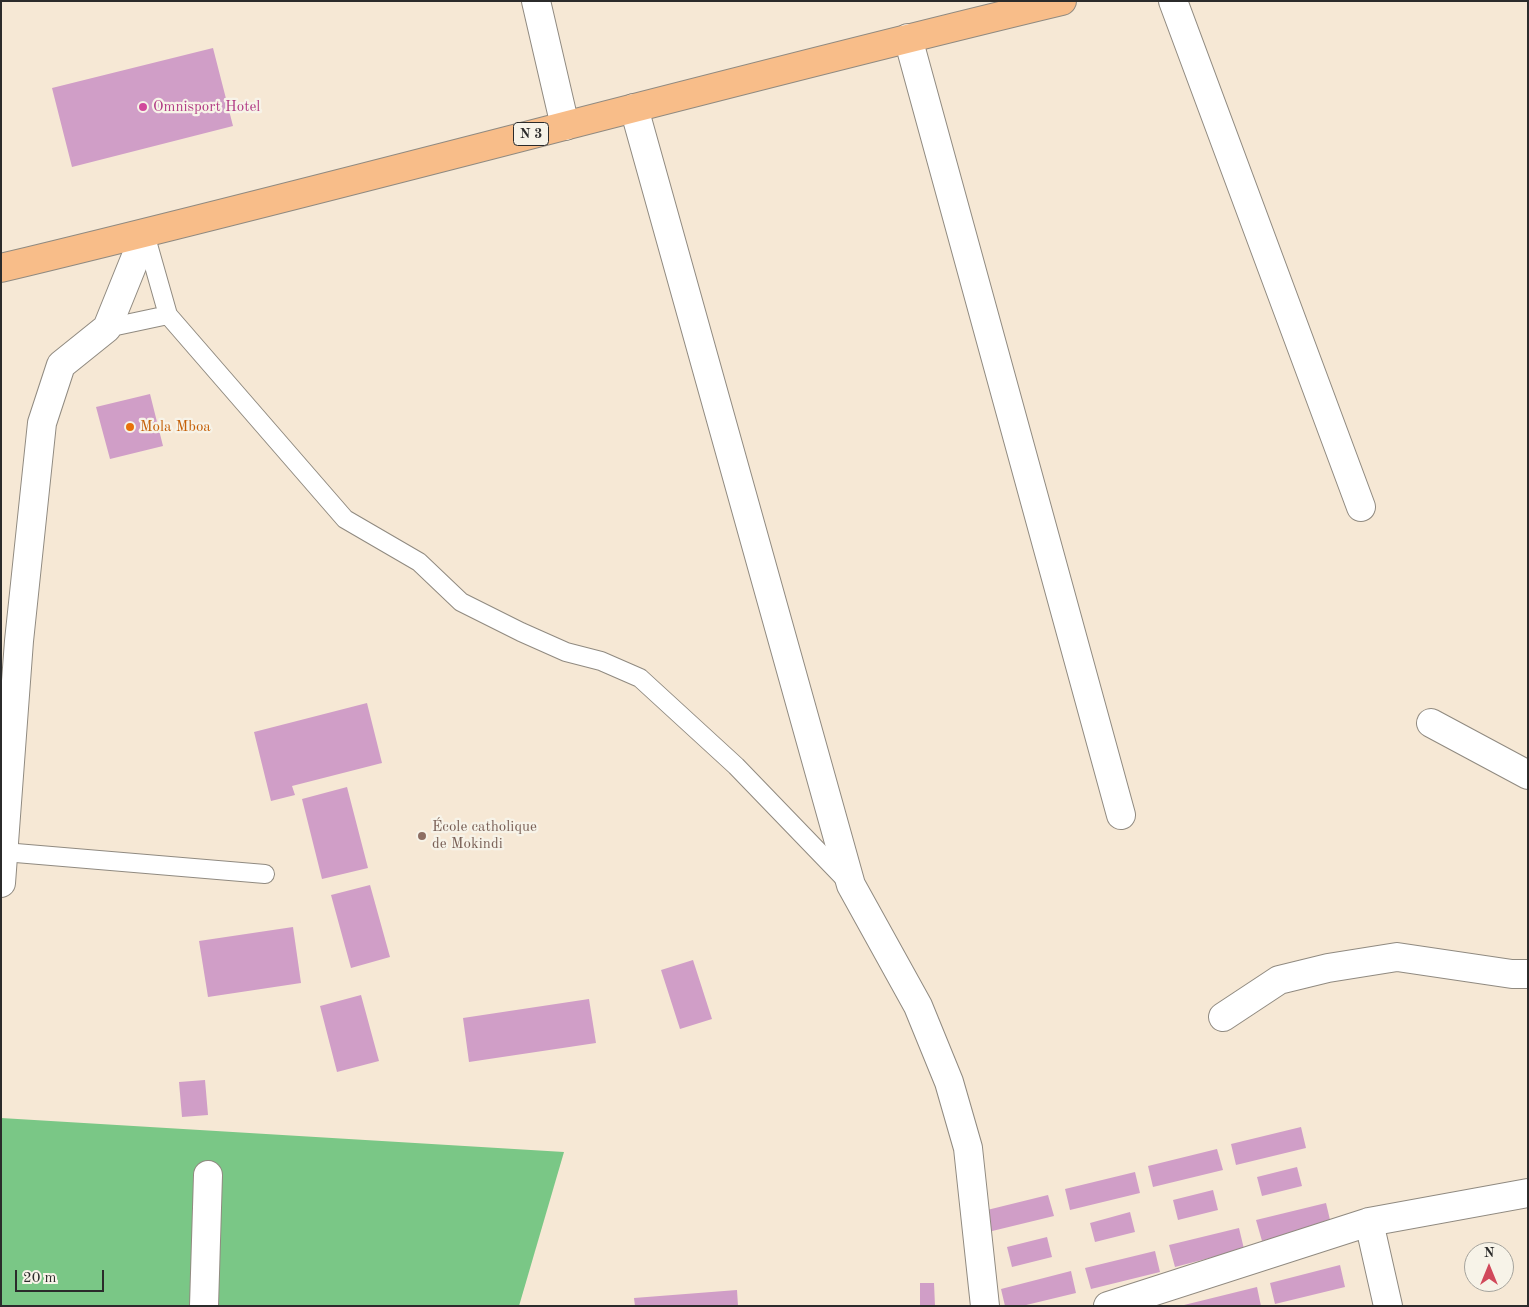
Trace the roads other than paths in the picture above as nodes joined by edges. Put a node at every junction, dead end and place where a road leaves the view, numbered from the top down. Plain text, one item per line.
1 (536, 1) edge
2 (1062, 1) edge
3 (1173, 1) edge
4 (908, 38) junction
5 (634, 108) junction
6 (565, 126) junction
7 (145, 234) junction
8 (1, 268) edge
9 (168, 315) junction
10 (107, 328) junction
11 (1361, 507) dead end
12 (1431, 723) dead end
13 (1528, 775) edge
14 (1121, 815) dead end
15 (4, 852) junction
16 (265, 874) dead end
17 (1, 883) edge
18 (851, 885) junction
19 (1528, 974) edge
20 (1223, 1017) dead end
21 (208, 1175) dead end
22 (1528, 1193) edge
23 (1369, 1222) junction
24 (204, 1306) edge
25 (985, 1306) edge
26 (1108, 1306) edge
27 (1388, 1306) edge

1 - 6 street
2 - 4 highway, N 3
3 - 11 street
4 - 5 highway, N 3
4 - 14 street
5 - 6 highway, N 3
5 - 18 street
6 - 7 highway, N 3
7 - 8 highway, N 3
7 - 9 lane
7 - 10 street
9 - 10 lane
9 - 18 lane
10 - 15 street
12 - 13 street
15 - 16 lane
15 - 17 street
18 - 25 street
19 - 20 street
21 - 24 street
22 - 23 street
23 - 26 street
23 - 27 street

